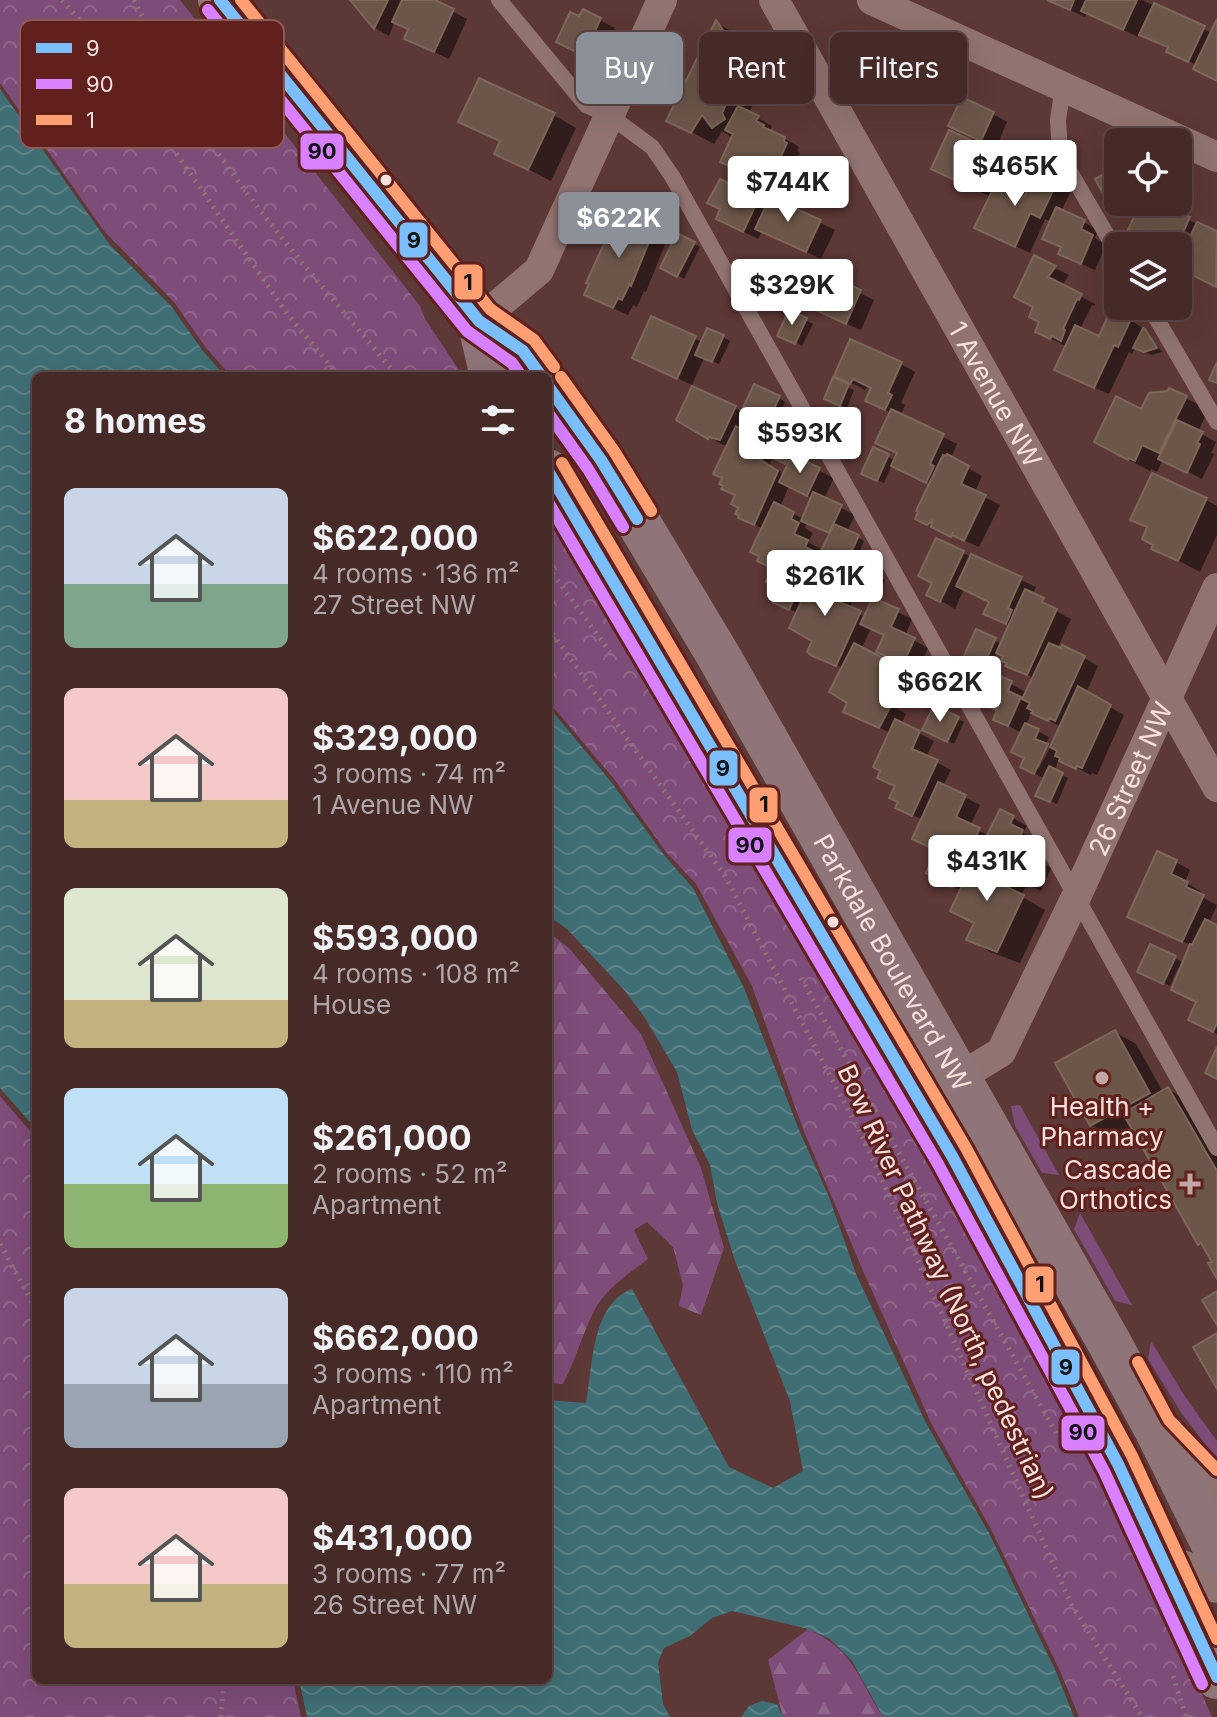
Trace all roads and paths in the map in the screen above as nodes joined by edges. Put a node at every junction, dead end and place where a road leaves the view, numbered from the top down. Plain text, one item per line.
1 (62, 0) edge
2 (134, 0) edge
3 (220, 0) edge
4 (499, 0) edge
5 (662, 0) edge
6 (774, 0) edge
7 (872, 0) edge
8 (79, 20) edge
9 (145, 20) edge
10 (236, 20) edge
11 (284, 79) edge
12 (1063, 87) junction
13 (610, 116) junction
14 (173, 148) edge
15 (215, 148) edge
16 (1217, 157) edge
17 (1105, 232) edge
18 (1157, 320) edge
19 (479, 321) junction
20 (336, 372) edge
21 (394, 372) edge
22 (491, 372) edge
23 (538, 372) edge
24 (552, 392) edge
25 (1217, 422) edge
26 (552, 478) edge
27 (552, 573) edge
28 (1217, 588) edge
29 (552, 633) edge
30 (618, 664) dead end
31 (1165, 699) junction
32 (1217, 787) edge
33 (1076, 897) junction
34 (794, 965) dead end
35 (957, 1079) junction
36 (1217, 1148) edge
37 (0, 1244) edge
38 (32, 1302) edge
39 (1156, 1429) junction
40 (1058, 1436) dead end
41 (1217, 1493) edge
42 (1217, 1552) edge
43 (1165, 1562) junction
44 (1217, 1584) edge
45 (1173, 1673) dead end
46 (1217, 1677) edge
47 (224, 1684) edge
48 (221, 1717) edge
49 (1142, 1717) edge
50 (1186, 1717) edge

1 - 8 path
2 - 9 path
3 - 10 main road
4 - 13 lane
5 - 13 street
6 - 31 street, 1 Avenue NW
7 - 12 street
11 - 19 main road
12 - 16 street
12 - 17 lane
13 - 19 street
13 - 33 lane
14 - 20 path
15 - 21 path
18 - 25 lane
19 - 22 main road
19 - 23 main road
24 - 35 main road, Parkdale Boulevard NW
26 - 43 main road, Parkdale Boulevard NW
27 - 30 path
28 - 31 street, 26 Street NW
29 - 49 path, Bow River Pathway (North, pedestrian)
31 - 32 street, 1 Avenue NW
31 - 33 street, 26 Street NW
33 - 35 street, 26 Street NW
33 - 36 lane
34 - 40 path
35 - 39 main road, Parkdale Boulevard NW
37 - 38 path
39 - 41 street
39 - 42 main road, Parkdale Boulevard NW
43 - 44 street
43 - 46 main road, Parkdale Boulevard NW
45 - 50 path
47 - 48 path

